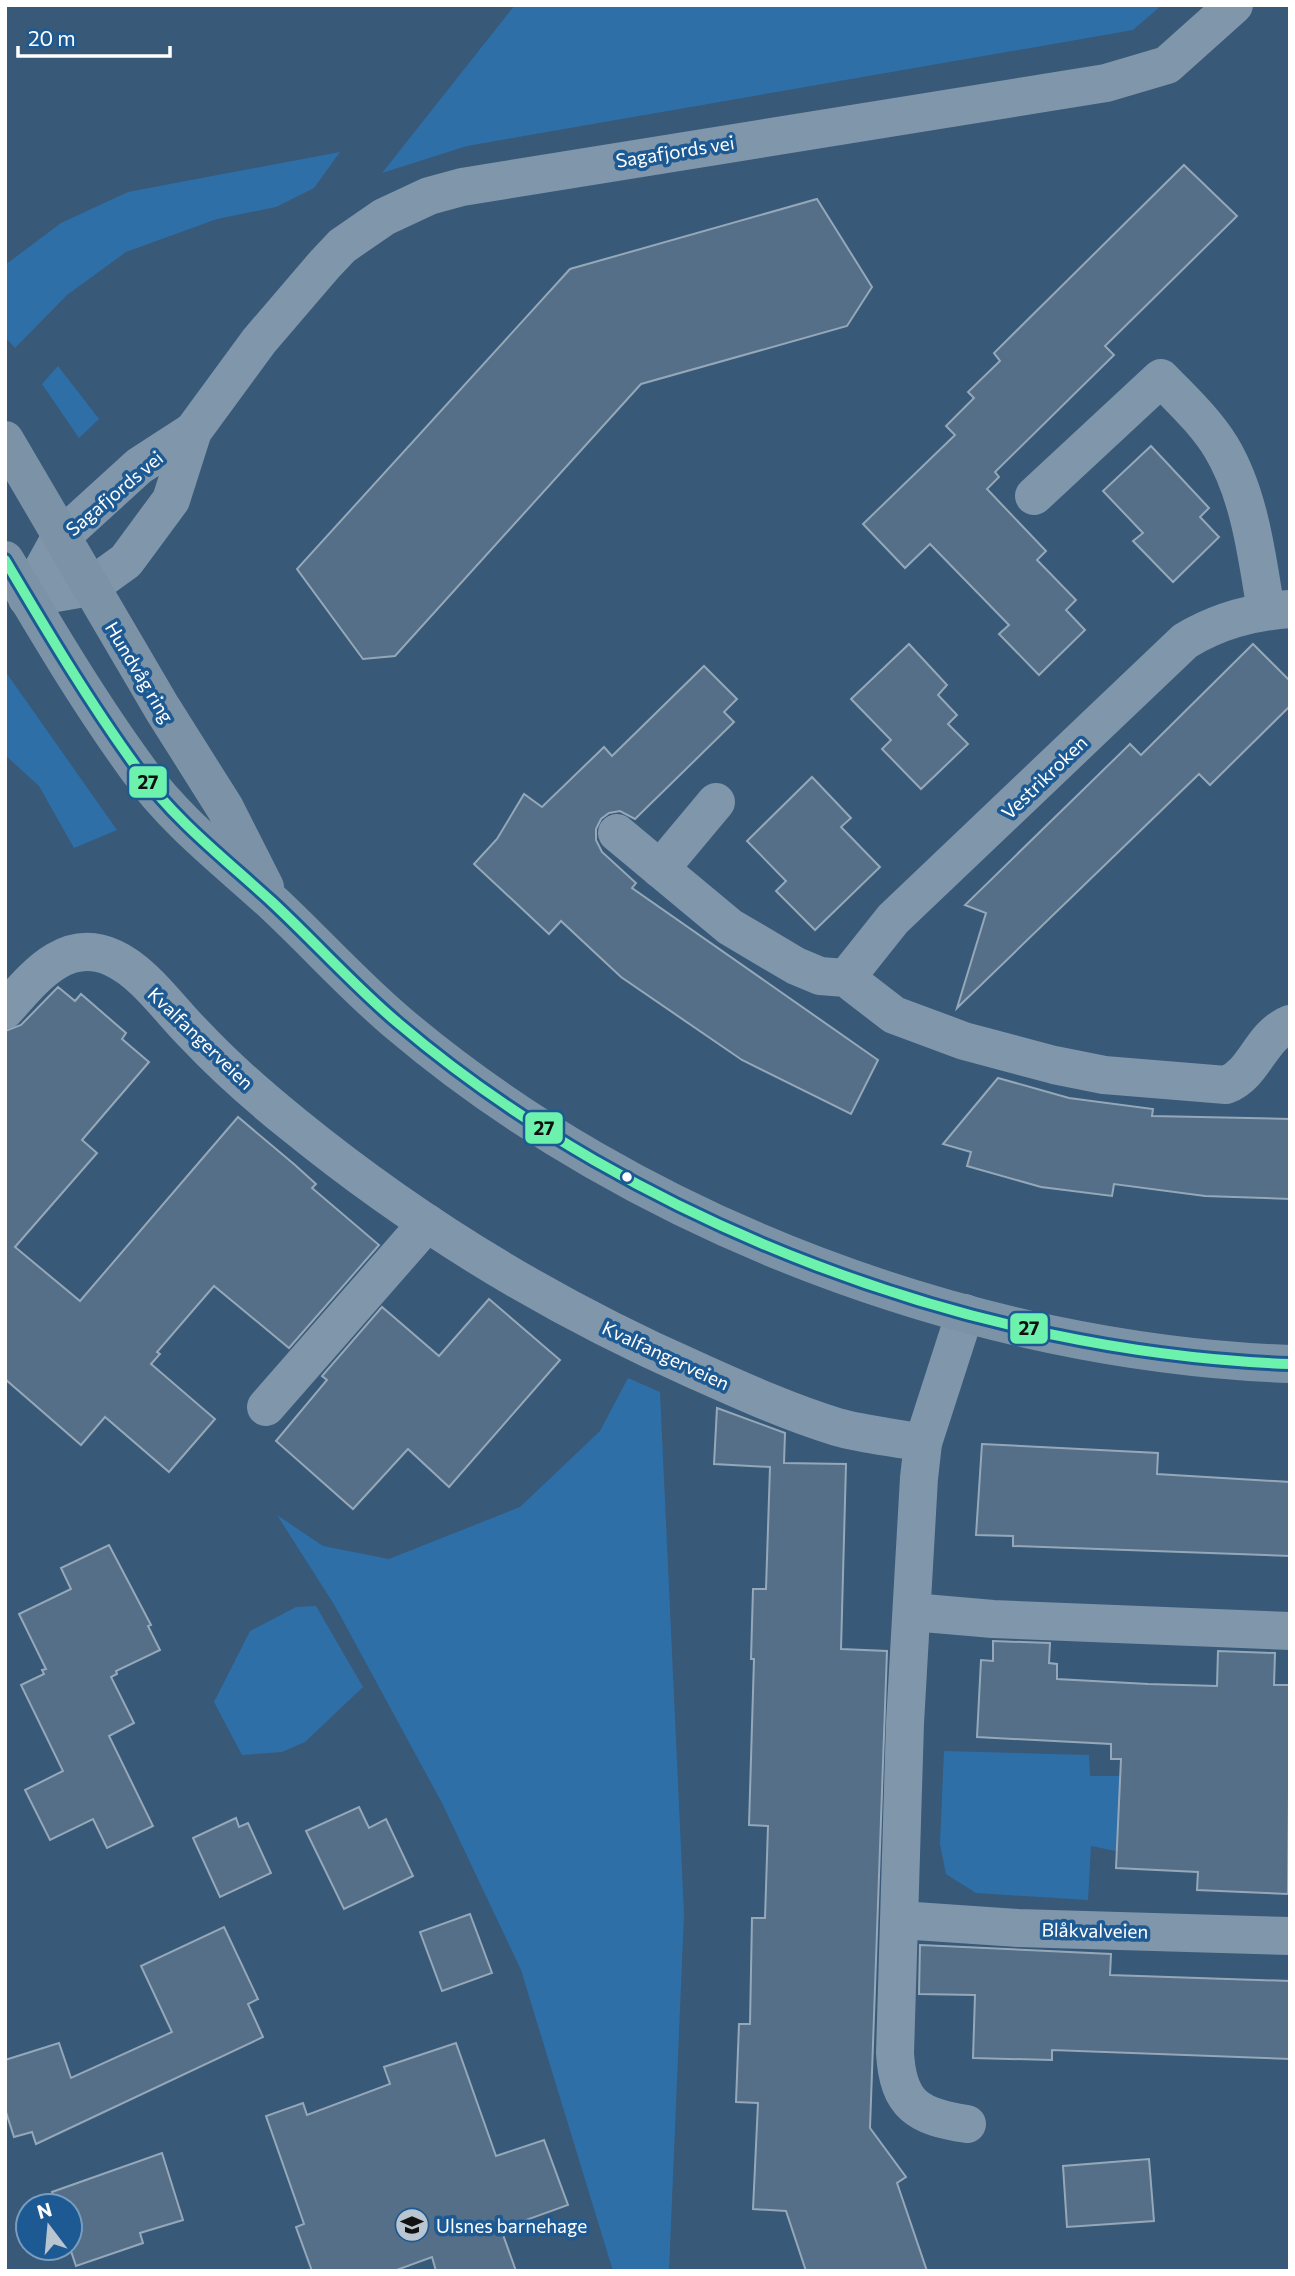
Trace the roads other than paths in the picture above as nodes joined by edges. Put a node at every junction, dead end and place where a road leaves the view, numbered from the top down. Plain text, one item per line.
1 (1234, 5) edge
2 (192, 431) junction
3 (5, 440) edge
4 (1034, 496) dead end
5 (60, 538) junction
6 (5, 560) edge
7 (90, 587) junction
8 (27, 598) junction
9 (1278, 610) edge
10 (716, 803) dead end
11 (618, 833) dead end
12 (660, 869) junction
13 (274, 904) junction
14 (846, 978) junction
15 (5, 1010) edge
16 (1290, 1024) edge
17 (427, 1223) junction
18 (965, 1313) junction
19 (1290, 1364) edge
20 (266, 1408) dead end
21 (923, 1443) junction
22 (912, 1612) junction
23 (1290, 1631) edge
24 (900, 1920) junction
25 (1290, 1936) edge
26 (967, 2124) dead end

1 - 2 street, Sagafjords vei
2 - 5 street, Sagafjords vei
2 - 7 street, Sagafjords vei
3 - 5 main road, Hundvåg ring
4 - 9 street, Vestrikroken
5 - 7 main road, Hundvåg ring
5 - 8 street, Sagafjords vei
6 - 8 main road, Hundvåg ring
7 - 8 street, Sagafjords vei
7 - 13 main road, Hundvåg ring
8 - 13 main road, Hundvåg ring
9 - 14 street, Vestrikroken
10 - 12 street
11 - 12 street
12 - 14 street
13 - 18 main road, Hundvåg ring
14 - 16 street
15 - 17 street, Kvalfangerveien
17 - 20 street
17 - 21 street, Kvalfangerveien
18 - 19 main road, Hundvåg ring
18 - 21 street
21 - 22 street
22 - 23 street
22 - 24 street
24 - 25 street, Blåkvalveien
24 - 26 street

